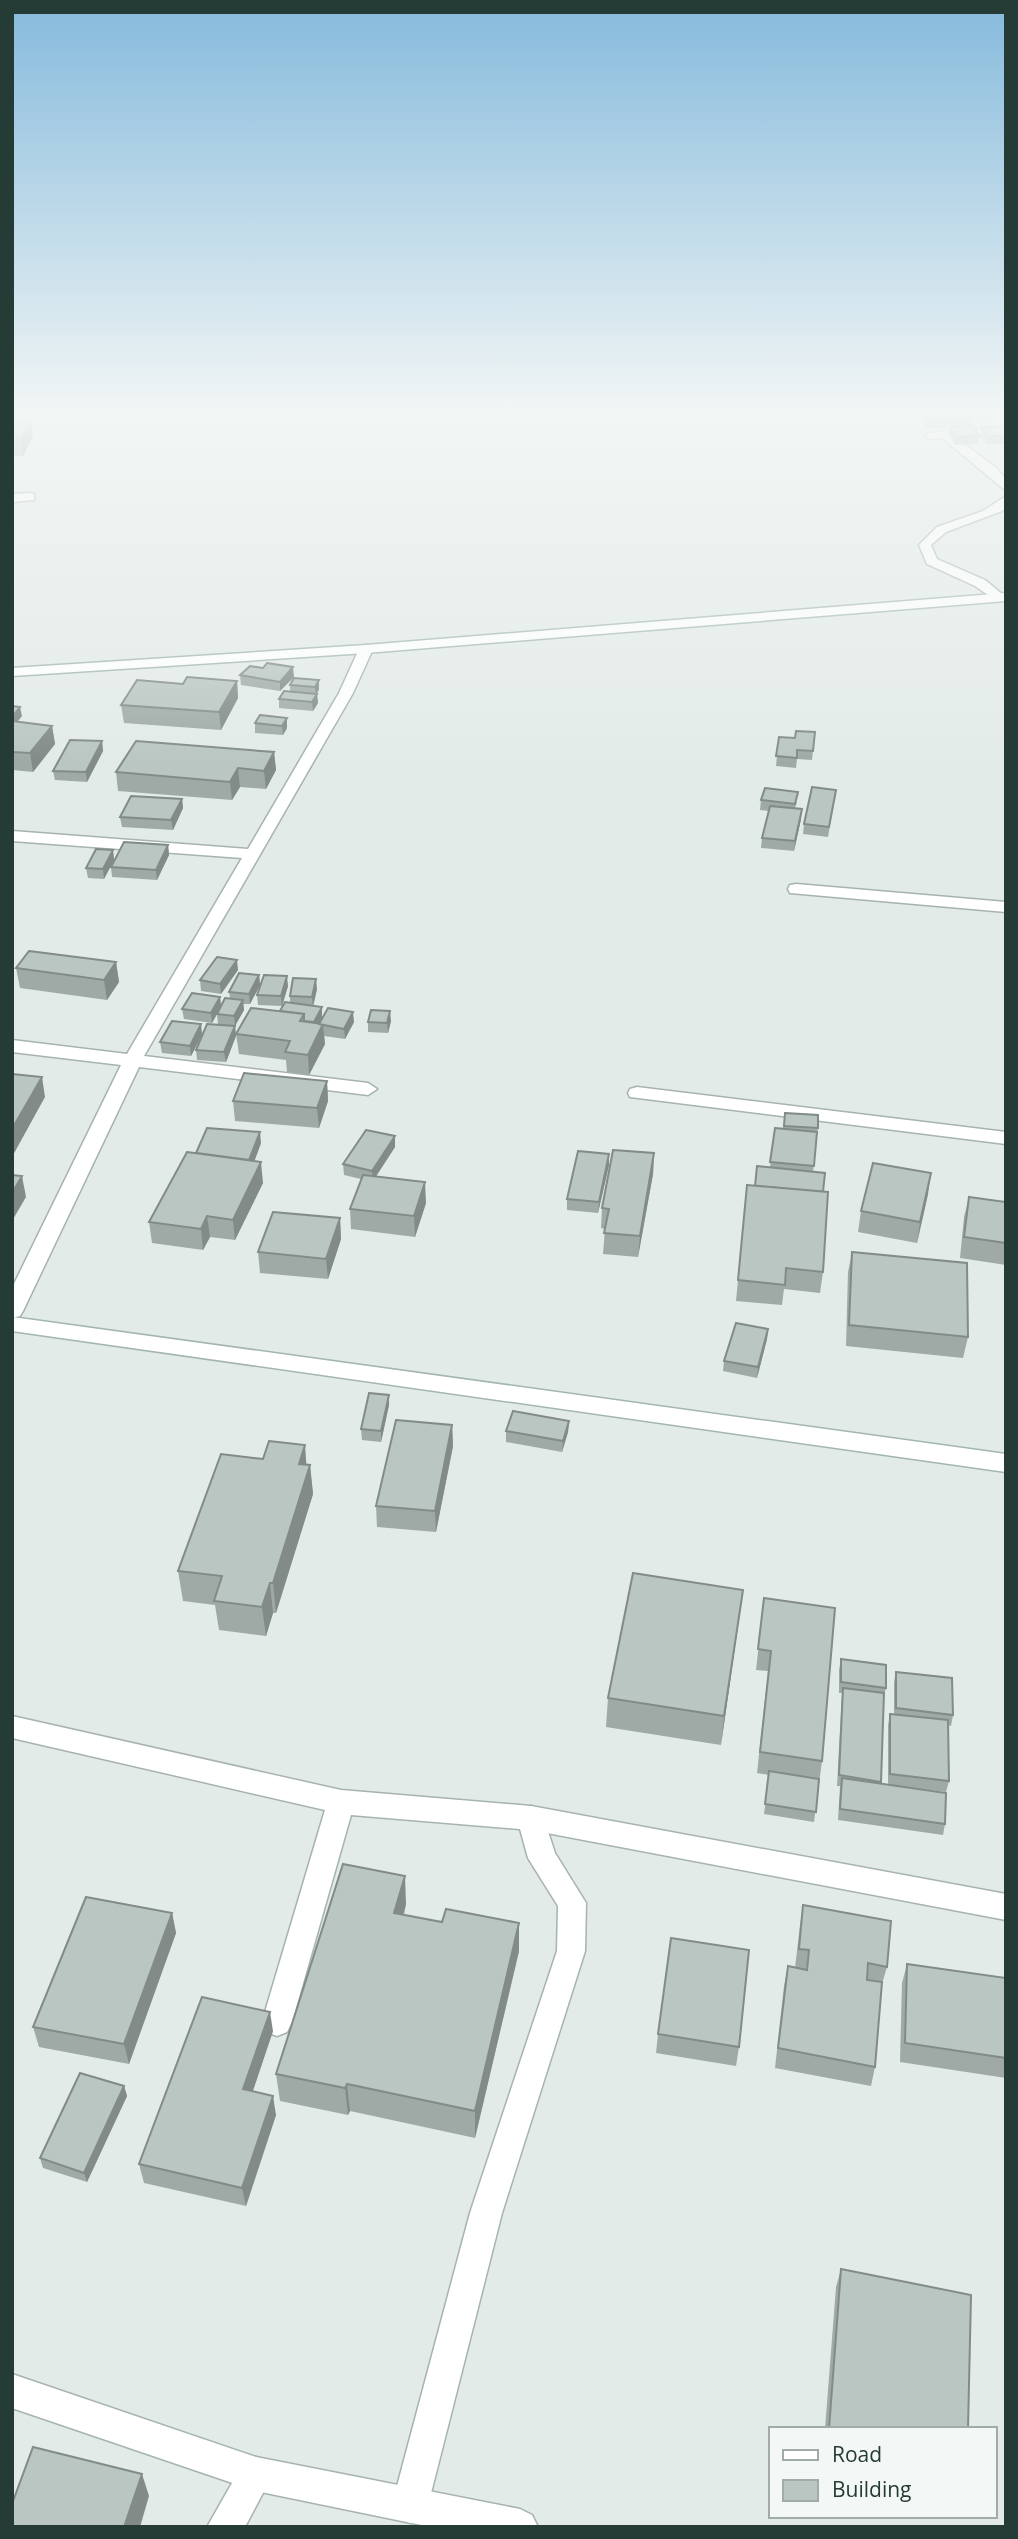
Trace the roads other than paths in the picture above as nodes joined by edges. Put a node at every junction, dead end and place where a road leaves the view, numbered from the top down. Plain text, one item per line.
1 (948, 527) edge
2 (1001, 597) edge
3 (366, 649) junction
4 (12, 672) edge
5 (12, 836) edge
6 (254, 854) junction
7 (796, 889) dead end
8 (1006, 907) edge
9 (12, 1046) edge
10 (133, 1060) junction
11 (368, 1089) dead end
12 (637, 1093) dead end
13 (1006, 1139) edge
14 (12, 1311) edge
15 (12, 1324) edge
16 (1006, 1463) edge
17 (12, 1727) edge
18 (341, 1802) junction
19 (531, 1818) junction
20 (1006, 1907) edge
21 (277, 2022) dead end
22 (12, 2391) edge
23 (256, 2473) junction
24 (410, 2505) junction
25 (225, 2527) edge
26 (520, 2527) edge

1 - 2 street
2 - 3 street
3 - 4 street
3 - 6 street
5 - 6 street
6 - 10 street
7 - 8 street
9 - 10 street
10 - 11 street
10 - 14 street
12 - 13 street
15 - 16 street
17 - 18 street
18 - 19 street
18 - 21 street
19 - 20 street
19 - 24 street
22 - 23 street
23 - 24 street
23 - 25 street
24 - 26 street

